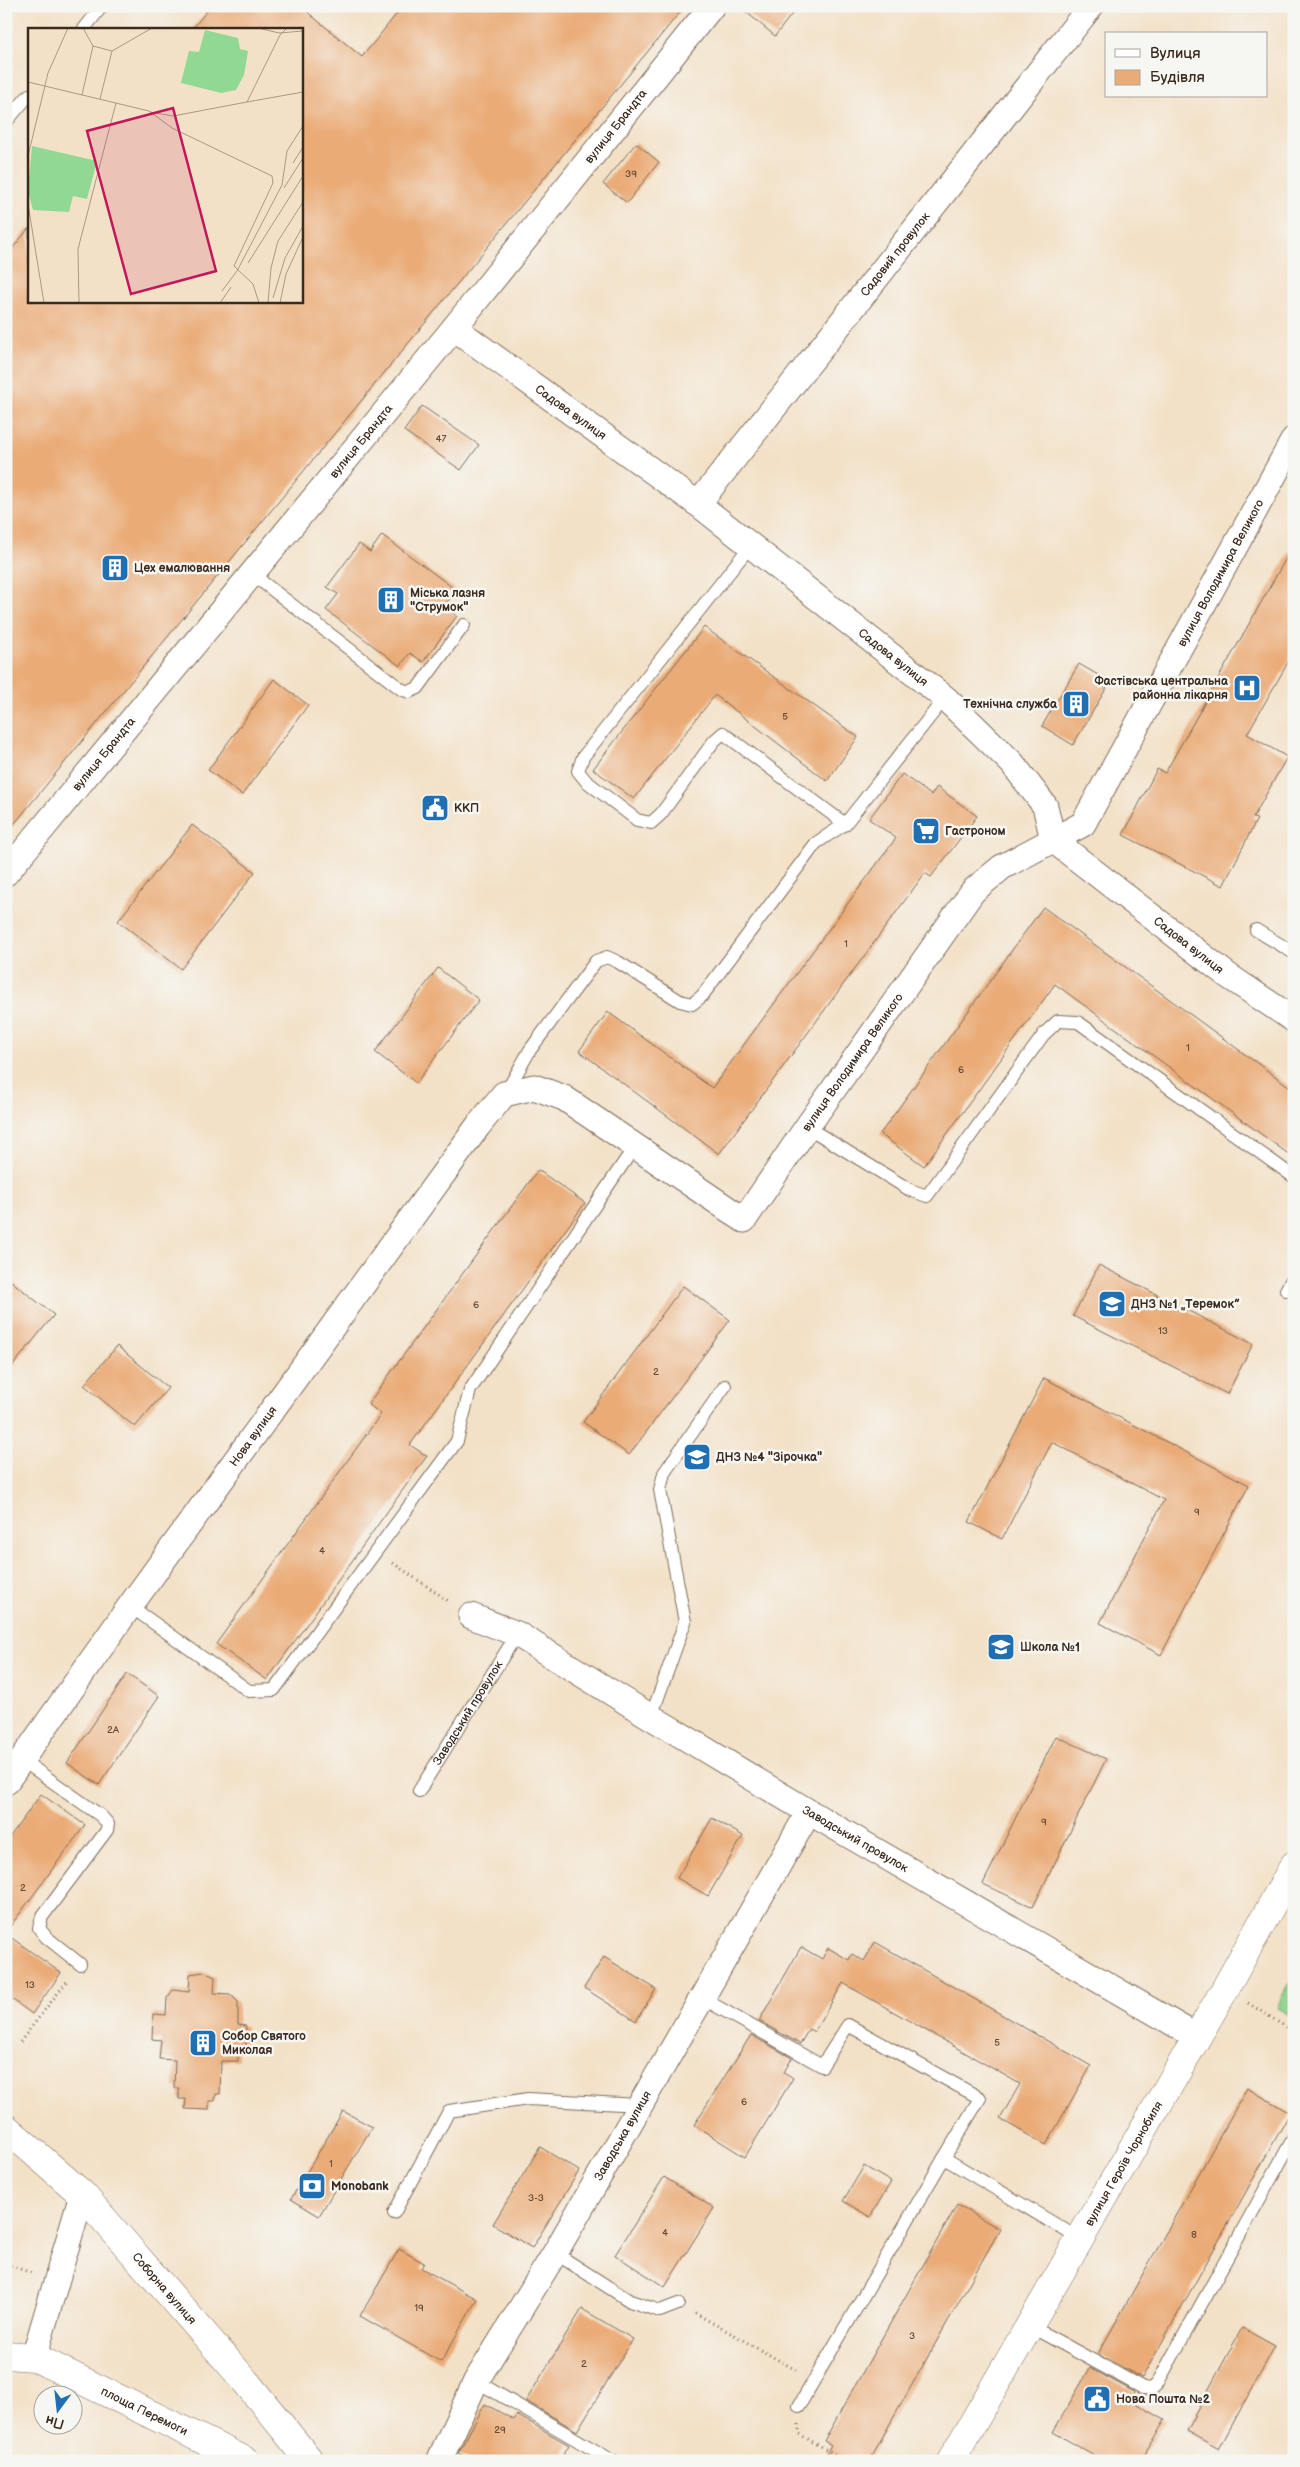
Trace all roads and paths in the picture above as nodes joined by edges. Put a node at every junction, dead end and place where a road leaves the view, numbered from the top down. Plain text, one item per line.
1 (102, 6) edge
2 (712, 6) edge
3 (1091, 6) edge
4 (85, 28) edge
5 (28, 96) edge
6 (6, 122) edge
7 (454, 328) junction
8 (1294, 439) edge
9 (698, 504) junction
10 (751, 545) junction
11 (252, 574) junction
12 (464, 625) dead end
13 (945, 698) junction
14 (1148, 708) junction
15 (845, 824) junction
16 (1053, 840) junction
17 (1080, 861) junction
18 (6, 873) edge
19 (1256, 930) dead end
20 (1294, 954) edge
21 (1294, 1020) edge
22 (504, 1094) junction
23 (807, 1127) junction
24 (635, 1146) junction
25 (1294, 1177) edge
26 (1294, 1276) edge
27 (1286, 1290) dead end
28 (725, 1386) dead end
29 (376, 1551) junction
30 (130, 1606) junction
31 (471, 1616) joint
32 (517, 1634) junction
33 (651, 1717) junction
34 (22, 1760) junction
35 (6, 1782) edge
36 (419, 1790) dead end
37 (809, 1812) junction
38 (1294, 1865) edge
39 (80, 1964) joint
40 (1225, 1990) junction
41 (702, 1998) junction
42 (1294, 2032) edge
43 (1197, 2038) junction
44 (20, 2042) dead end
45 (640, 2105) junction
46 (6, 2128) edge
47 (1294, 2137) edge
48 (944, 2158) junction
49 (82, 2194) junction
50 (394, 2213) dead end
51 (1080, 2240) junction
52 (555, 2253) junction
53 (678, 2304) joint
54 (1030, 2326) junction
55 (6, 2355) edge
56 (34, 2357) junction
57 (476, 2381) junction
58 (799, 2406) junction
59 (246, 2461) edge
60 (310, 2461) edge
61 (439, 2461) edge
62 (613, 2461) edge
63 (847, 2461) edge
64 (951, 2461) edge

1 - 4 lane
2 - 7 street, вулиця Брандта
3 - 9 street, Садовий провулок
5 - 6 lane
7 - 9 street, Садова вулиця
7 - 11 street, вулиця Брандта
8 - 14 street, вулиця Володимира Великого
9 - 10 street, Садова вулиця
10 - 13 street, Садова вулиця
10 - 15 lane
11 - 12 lane
11 - 18 street, вулиця Брандта
13 - 15 lane
13 - 16 street, Садова вулиця
14 - 16 street, вулиця Володимира Великого
14 - 17 street, вулиця Володимира Великого
15 - 22 lane
16 - 17 street, Садова вулиця
16 - 23 street, вулиця Володимира Великого
17 - 21 street, Садова вулиця
19 - 20 lane
22 - 24 street, вулиця Володимира Великого
22 - 30 street, Нова вулиця
23 - 24 street, вулиця Володимира Великого
23 - 25 lane
24 - 29 lane
26 - 27 lane
28 - 33 lane
29 - 30 lane
29 - 31 path
30 - 34 street, Нова вулиця
31 - 32 street, Заводський провулок
32 - 33 street, Заводський провулок
32 - 36 lane, Заводський провулок
33 - 37 street, Заводський провулок
34 - 35 street, Нова вулиця
34 - 39 lane
37 - 41 street, Заводська вулиця
37 - 43 street, Заводський провулок
38 - 40 main road, вулиця Героїв Чорнобиля
39 - 44 path
40 - 42 path
40 - 43 main road, вулиця Героїв Чорнобиля
41 - 45 street, Заводська вулиця
41 - 48 lane
43 - 51 main road, вулиця Героїв Чорнобиля
45 - 50 lane
45 - 52 street, Заводська вулиця
46 - 49 main road, Соборна вулиця
47 - 54 lane
48 - 51 lane
48 - 58 lane
49 - 56 street
49 - 60 main road, Соборна вулиця
51 - 54 main road, вулиця Героїв Чорнобиля
52 - 53 lane
52 - 57 street, Заводська вулиця
53 - 58 path
54 - 64 main road, вулиця Героїв Чорнобиля
55 - 56 main road
56 - 59 main road, площа Перемоги
57 - 61 street, Заводська вулиця
57 - 62 lane
58 - 63 path

